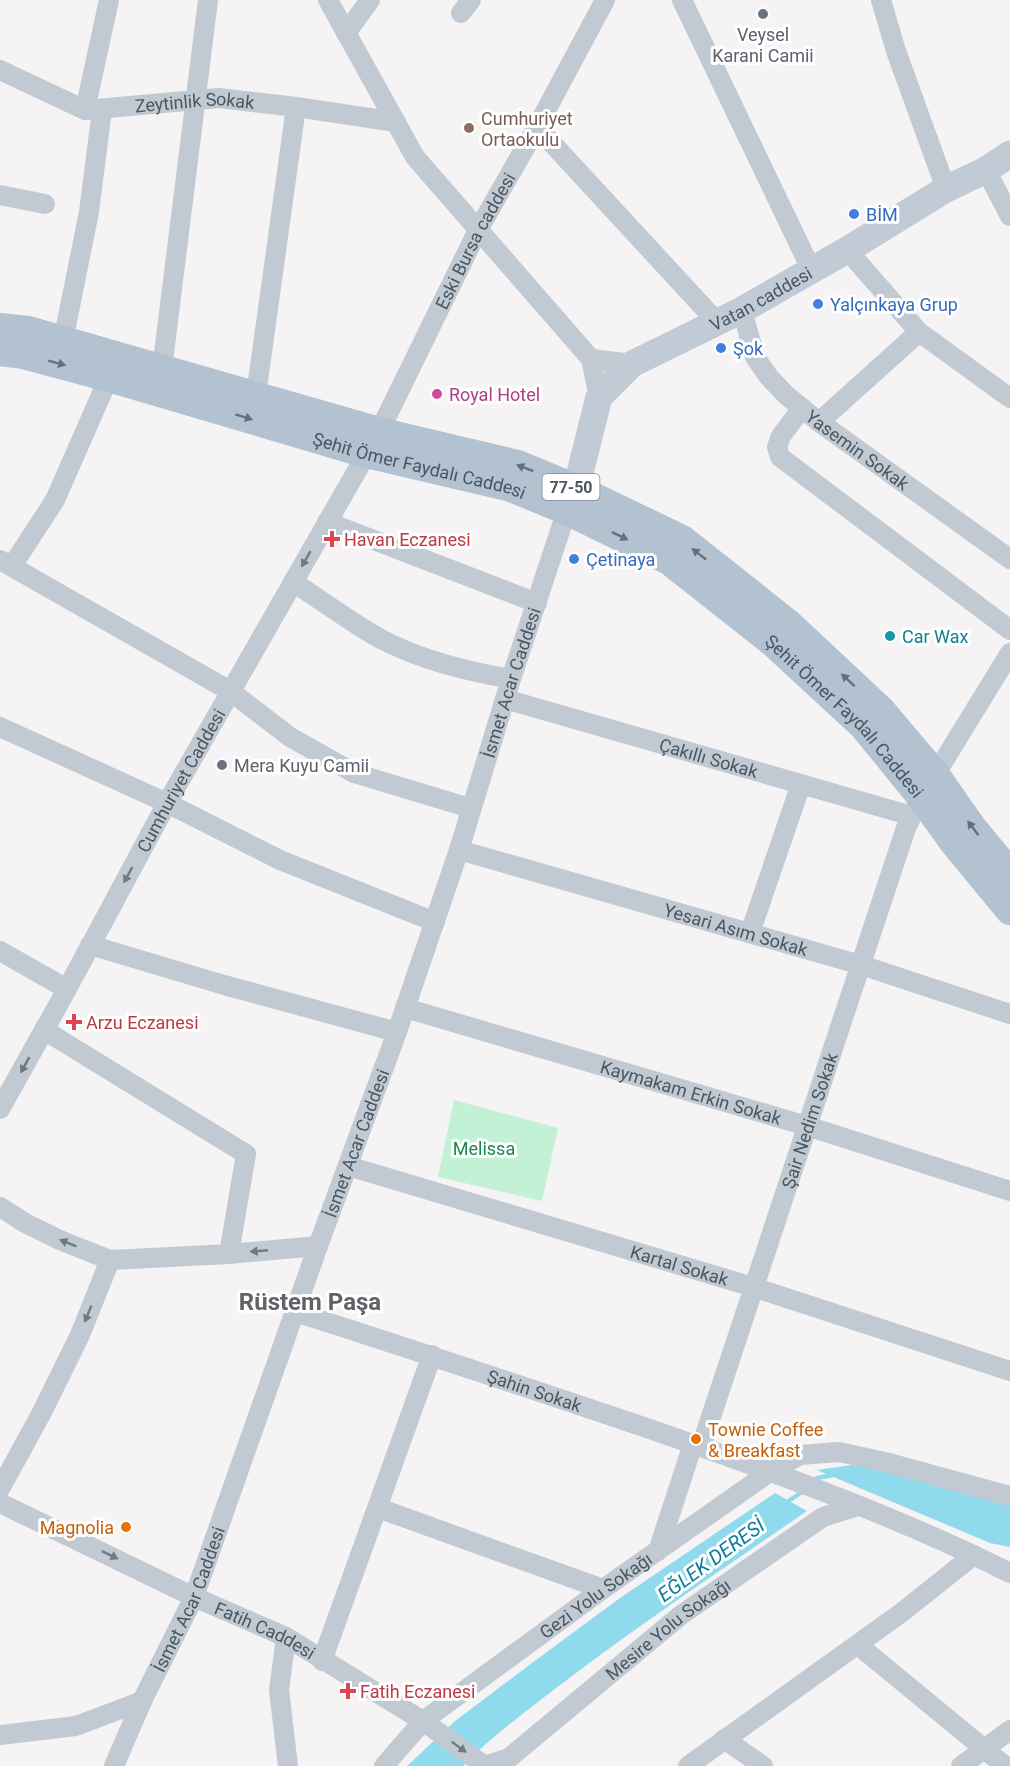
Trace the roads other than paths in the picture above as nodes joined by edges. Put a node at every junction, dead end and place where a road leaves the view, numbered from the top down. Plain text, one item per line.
1 (109, 0) edge
2 (208, 0) edge
3 (328, 0) edge
4 (370, 0) edge
5 (605, 0) edge
6 (682, 0) edge
7 (881, 0) edge
8 (346, 33) junction
9 (0, 70) edge
10 (197, 99) junction
11 (296, 107) junction
12 (94, 110) junction
13 (396, 122) junction
14 (537, 127) junction
15 (1010, 154) edge
16 (986, 170) junction
17 (946, 189) junction
18 (0, 195) edge
19 (45, 204) dead end
20 (1010, 216) edge
21 (478, 230) junction
22 (847, 250) junction
23 (812, 271) junction
24 (742, 310) junction
25 (717, 322) junction
26 (0, 328) edge
27 (919, 332) junction
28 (63, 341) junction
29 (0, 351) edge
30 (591, 359) junction
31 (632, 364) junction
32 (162, 369) junction
33 (109, 377) junction
34 (256, 395) junction
35 (599, 397) junction
36 (1010, 398) edge
37 (802, 408) junction
38 (819, 422) junction
39 (373, 443) junction
40 (571, 499) junction
41 (327, 522) junction
42 (1010, 559) edge
43 (6, 563) edge
44 (293, 582) junction
45 (537, 603) junction
46 (1010, 630) edge
47 (1010, 653) edge
48 (511, 679) junction
49 (230, 691) junction
50 (505, 699) junction
51 (0, 727) edge
52 (801, 784) junction
53 (923, 796) junction
54 (166, 803) junction
55 (470, 808) junction
56 (459, 850) junction
57 (1010, 874) edge
58 (1010, 910) edge
59 (435, 922) junction
60 (750, 933) junction
61 (90, 945) junction
62 (0, 951) edge
63 (861, 965) junction
64 (68, 989) junction
65 (405, 1008) junction
66 (1010, 1014) edge
67 (44, 1030) junction
68 (397, 1032) junction
69 (0, 1109) edge
70 (807, 1126) junction
71 (348, 1166) junction
72 (1010, 1191) edge
73 (0, 1207) edge
74 (318, 1246) junction
75 (229, 1254) junction
76 (110, 1260) junction
77 (753, 1287) junction
78 (295, 1312) junction
79 (432, 1355) junction
80 (1010, 1371) edge
81 (697, 1446) junction
82 (771, 1472) junction
83 (0, 1489) edge
84 (1010, 1496) edge
85 (0, 1503) edge
86 (858, 1506) junction
87 (378, 1508) junction
88 (658, 1551) junction
89 (974, 1555) junction
90 (1010, 1573) edge
91 (603, 1589) junction
92 (194, 1597) junction
93 (286, 1637) junction
94 (858, 1645) junction
95 (322, 1661) junction
96 (142, 1701) junction
97 (428, 1725) junction
98 (1010, 1730) edge
99 (0, 1735) edge
100 (724, 1739) junction
101 (983, 1748) junction
102 (114, 1766) edge
103 (288, 1766) edge
104 (384, 1766) edge
105 (485, 1766) edge
106 (688, 1766) edge
107 (763, 1766) edge
108 (961, 1766) edge
109 (1005, 1766) edge

1 - 12 street
2 - 10 street
3 - 8 street
4 - 8 street
5 - 14 street, Eski Bursa caddesi
6 - 23 street
7 - 17 street
8 - 13 street
9 - 12 street
10 - 11 street, Zeytinlik Sokak
10 - 12 street, Zeytinlik Sokak
10 - 32 street
11 - 13 street, Zeytinlik Sokak
11 - 34 street
12 - 28 street
13 - 21 street
14 - 21 street, Eski Bursa caddesi
14 - 25 street
15 - 16 street, Vatan caddesi
16 - 17 street, Vatan caddesi
16 - 20 street
17 - 22 street, Vatan caddesi
18 - 19 street
21 - 30 street
21 - 39 street, Eski Bursa caddesi
22 - 23 street, Vatan caddesi
22 - 27 street
23 - 24 street, Vatan caddesi
24 - 25 street, Vatan caddesi
24 - 37 street, Yasemin Sokak
25 - 31 street, Vatan caddesi
26 - 28 main road, Şehit Ömer Faydalı Caddesi / 77-50
27 - 36 street
27 - 38 street
28 - 32 main road, Şehit Ömer Faydalı Caddesi / 77-50
29 -> 33 main road, Şehit Ömer Faydalı Caddesi / 77-50
30 - 31 street
30 - 35 street
31 - 35 street, Vatan caddesi
32 - 34 main road, Şehit Ömer Faydalı Caddesi / 77-50
33 -> 39 main road, Şehit Ömer Faydalı Caddesi / 77-50
33 - 43 street
34 - 39 main road, Şehit Ömer Faydalı Caddesi / 77-50
35 - 40 street
37 - 38 street, Yasemin Sokak
37 - 46 street
38 - 42 street, Yasemin Sokak
39 - 40 main road, Şehit Ömer Faydalı Caddesi / 77-50
39 - 41 street, Cumhuriyet Caddesi
40 - 45 street, İsmet Acar Caddesi
40 - 53 main road, Şehit Ömer Faydalı Caddesi / 77-50
41 -> 44 street, Cumhuriyet Caddesi
41 - 45 street
43 - 49 street
44 - 48 street
44 - 49 street, Cumhuriyet Caddesi
45 - 48 street, İsmet Acar Caddesi
47 - 53 street, Şair Nedim Sokak
48 - 50 street, İsmet Acar Caddesi
49 - 54 street, Cumhuriyet Caddesi
49 - 55 street
50 - 52 street, Çakıllı Sokak
50 - 55 street, İsmet Acar Caddesi
51 - 54 street
52 - 53 street, Çakıllı Sokak
52 - 60 street
57 -> 53 main road, Şehit Ömer Faydalı Caddesi / 77-50
53 - 58 main road, Şehit Ömer Faydalı Caddesi / 77-50
53 - 63 street, Şair Nedim Sokak
54 - 59 street
54 -> 61 street, Cumhuriyet Caddesi
55 - 56 street, İsmet Acar Caddesi
56 - 59 street, İsmet Acar Caddesi
56 - 60 street, Yesari Asım Sokak
59 - 65 street, İsmet Acar Caddesi
60 - 63 street, Yesari Asım Sokak
61 - 64 street, Cumhuriyet Caddesi
61 - 68 street
62 - 64 street
63 - 66 street, Yesari Asım Sokak
63 - 70 street, Şair Nedim Sokak
64 - 67 street, Cumhuriyet Caddesi
65 - 68 street, İsmet Acar Caddesi
65 - 70 street, Kaymakam Erkin Sokak
67 -> 69 street, Cumhuriyet Caddesi
67 - 75 street
68 - 71 street, İsmet Acar Caddesi
70 - 72 street, Kaymakam Erkin Sokak
70 - 77 street, Şair Nedim Sokak
71 - 74 street, İsmet Acar Caddesi
71 - 77 street, Kartal Sokak
76 -> 73 street
74 -> 75 street
74 - 78 street, İsmet Acar Caddesi
75 - 76 street
76 -> 83 street
77 - 80 street, Kartal Sokak
77 - 81 street, Şair Nedim Sokak
78 - 79 street, Şahin Sokak
78 - 92 street, İsmet Acar Caddesi
79 - 81 street, Şahin Sokak
79 - 87 street
81 - 82 street, Şahin Sokak
81 - 88 street, Şair Nedim Sokak
82 - 84 street, Gezi Yolu Sokağı
82 - 86 street, Şahin Sokak
82 - 88 street, Gezi Yolu Sokağı
85 -> 92 street, Fatih Caddesi
86 - 89 street, Şahin Sokak
86 - 105 street, Mesire Yolu Sokağı
87 - 91 street
87 - 95 street
88 - 91 street, Gezi Yolu Sokağı
89 - 90 street, Şahin Sokak
89 - 94 street
91 - 97 street, Gezi Yolu Sokağı
92 - 93 street, Fatih Caddesi
92 - 96 street, İsmet Acar Caddesi
93 - 95 street, Fatih Caddesi
93 - 103 street
94 - 100 street
94 - 101 street
95 - 97 street, Fatih Caddesi
96 - 99 street
96 - 102 street, İsmet Acar Caddesi
97 - 104 street, Gezi Yolu Sokağı
97 -> 105 street, Fatih Caddesi
98 - 101 street
100 - 106 street
100 - 107 street
101 - 108 street
101 - 109 street

